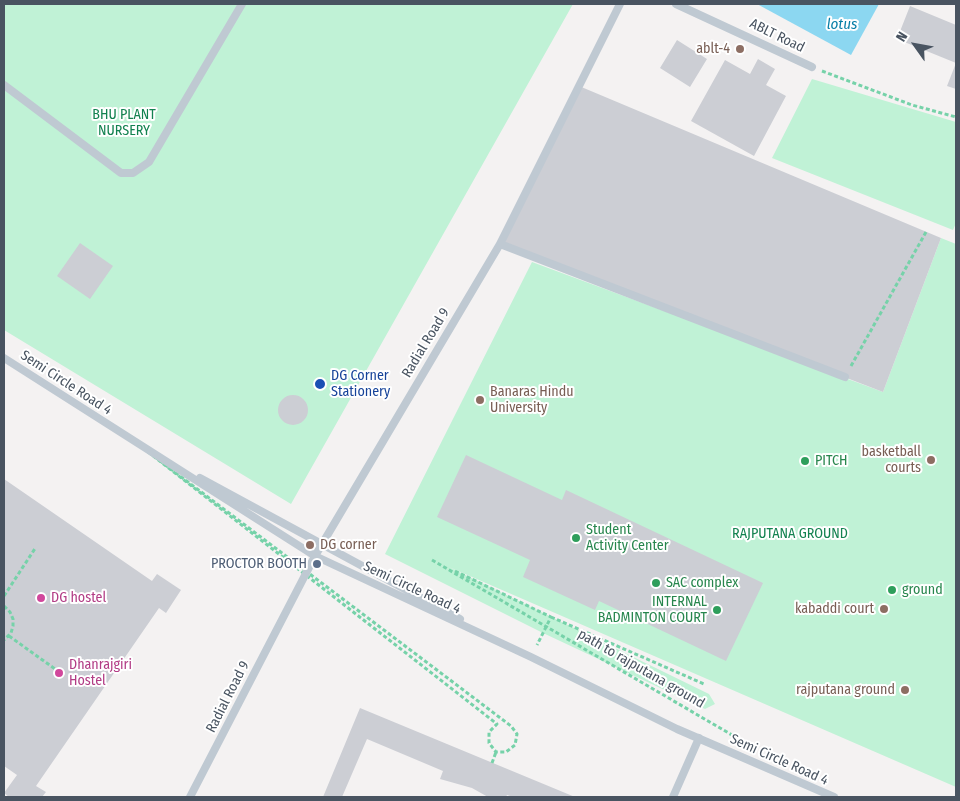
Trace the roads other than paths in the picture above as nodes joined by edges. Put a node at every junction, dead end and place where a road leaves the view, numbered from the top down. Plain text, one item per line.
1 (242, 4) edge
2 (620, 4) edge
3 (676, 4) edge
4 (812, 67) road end
5 (4, 85) edge
6 (500, 244) junction
7 (4, 358) edge
8 (844, 377) road end
9 (139, 445) junction
10 (321, 544) junction
11 (315, 556) junction
12 (531, 657) junction
13 (699, 738) junction
14 (190, 797) edge
15 (673, 797) edge
16 (834, 797) edge

1 - 5 lane
2 - 6 lane, Radial Road 9
3 - 4 lane, ABLT Road
6 - 8 lane
6 - 10 lane, Radial Road 9
7 - 9 lane, Semi Circle Road 4
9 - 10 lane
9 - 11 lane, Semi Circle Road 4
10 - 11 lane, Radial Road 9
10 - 12 lane
11 - 12 lane, Semi Circle Road 4
11 - 14 lane, Radial Road 9
12 - 13 lane, Semi Circle Road 4
13 - 15 lane
13 - 16 lane, Semi Circle Road 4

